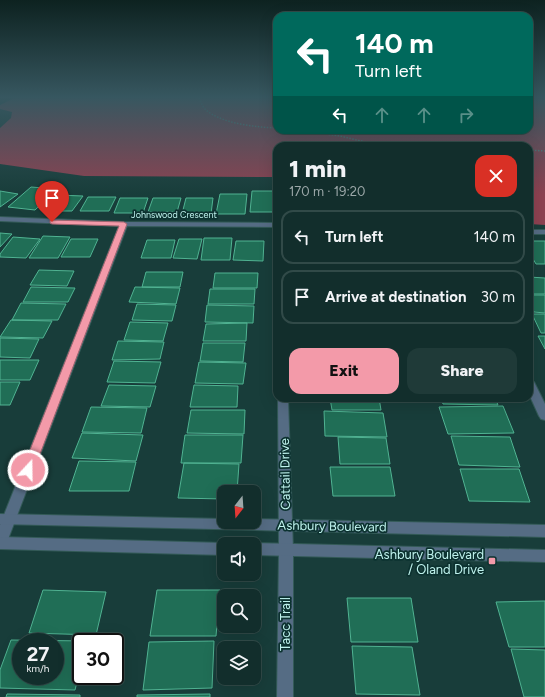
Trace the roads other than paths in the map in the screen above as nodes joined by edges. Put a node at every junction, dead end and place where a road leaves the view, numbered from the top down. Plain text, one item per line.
1 (0, 219) edge
2 (124, 224) junction
3 (273, 225) edge
4 (533, 232) edge
5 (545, 232) edge
6 (533, 390) edge
7 (283, 402) edge
8 (545, 416) edge
9 (4, 519) edge
10 (286, 525) junction
11 (545, 531) edge
12 (0, 542) edge
13 (217, 549) edge
14 (261, 549) edge
15 (286, 550) junction
16 (545, 556) edge
17 (285, 697) edge

1 - 2 street, Johnswood Crescent
2 - 3 street, Johnswood Crescent
2 - 9 street
4 - 5 street
6 - 8 street
7 - 10 street, Cattail Drive
9 - 10 street, Ashbury Boulevard
9 - 12 street
10 - 11 street, Ashbury Boulevard
10 - 15 street, Cattail Drive
12 - 13 street
14 - 15 street
15 - 16 street
15 - 17 street, Tacc Trail

